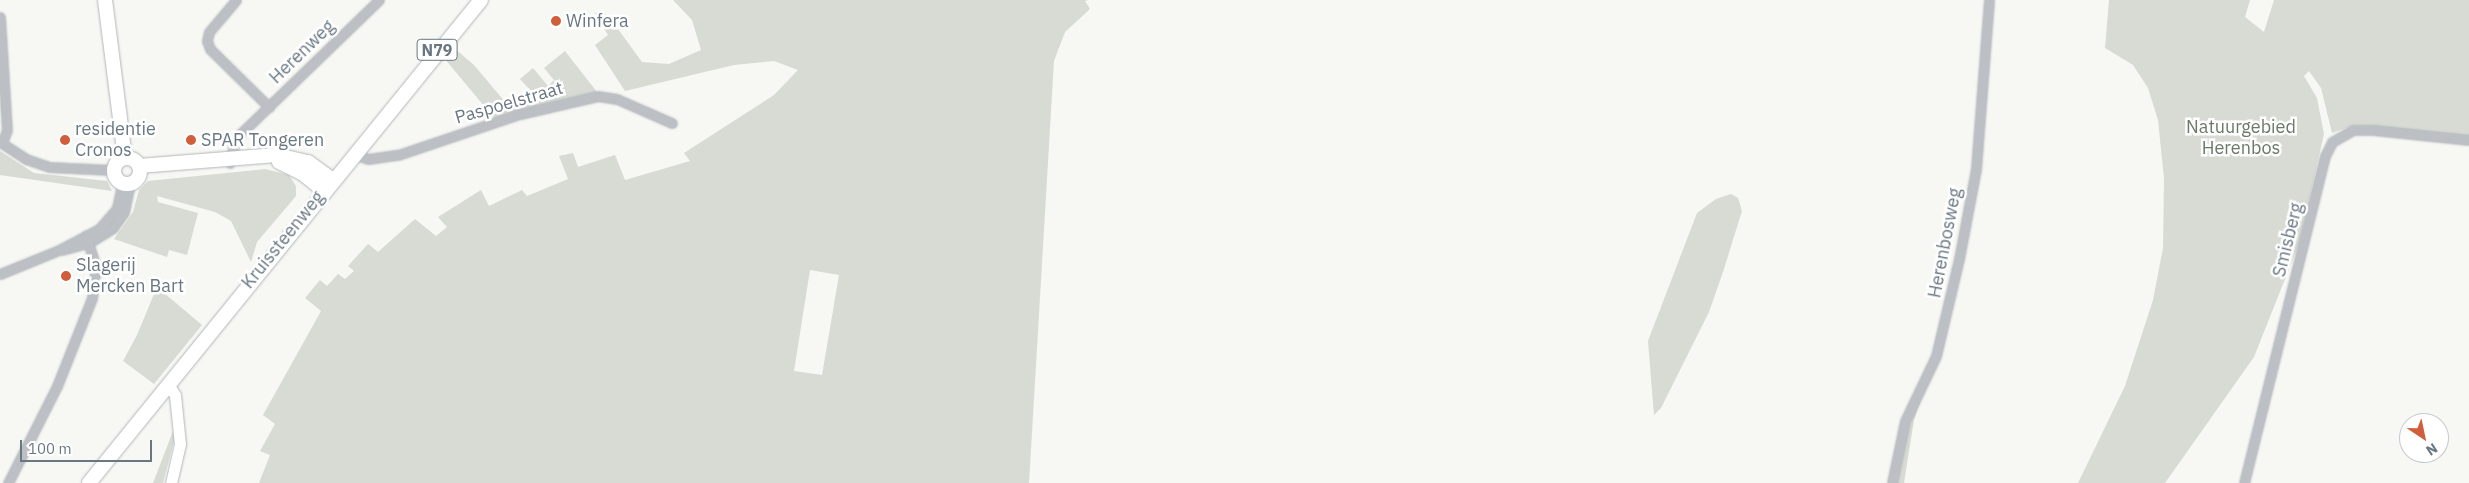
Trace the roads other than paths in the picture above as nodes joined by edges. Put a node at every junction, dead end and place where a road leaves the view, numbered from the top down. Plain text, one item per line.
1 (105, 0) edge
2 (379, 0) edge
3 (481, 0) edge
4 (1989, 0) edge
5 (233, 1) edge
6 (0, 17) edge
7 (2, 30) edge
8 (269, 107) junction
9 (672, 123) dead end
10 (2469, 140) edge
11 (1, 142) edge
12 (353, 154) junction
13 (125, 158) junction
14 (230, 162) junction
15 (113, 170) junction
16 (133, 177) junction
17 (328, 185) junction
18 (87, 240) junction
19 (0, 274) edge
20 (168, 384) junction
21 (8, 483) edge
22 (88, 483) edge
23 (171, 483) edge
24 (1892, 483) edge
25 (2244, 483) edge

1 - 13 main road
2 - 8 street, Herenweg
3 - 12 main road, Kruissteenweg / N79
4 - 24 street, Herenbosweg
5 - 8 street, Herenweg
6 - 7 street
7 - 11 street
8 - 14 street, Herenweg
9 - 12 street, Paspoelstraat
10 - 25 street, Smisberg
11 - 15 street
12 - 17 main road, Kruissteenweg / N79
13 - 15 main road
13 - 16 main road
14 - 16 main road
14 - 17 main road
15 - 16 main road
16 - 18 street
17 - 20 main road, Kruissteenweg / N79
18 - 19 street
18 - 21 street
20 - 22 main road, Kruissteenweg / N79
20 - 23 street

